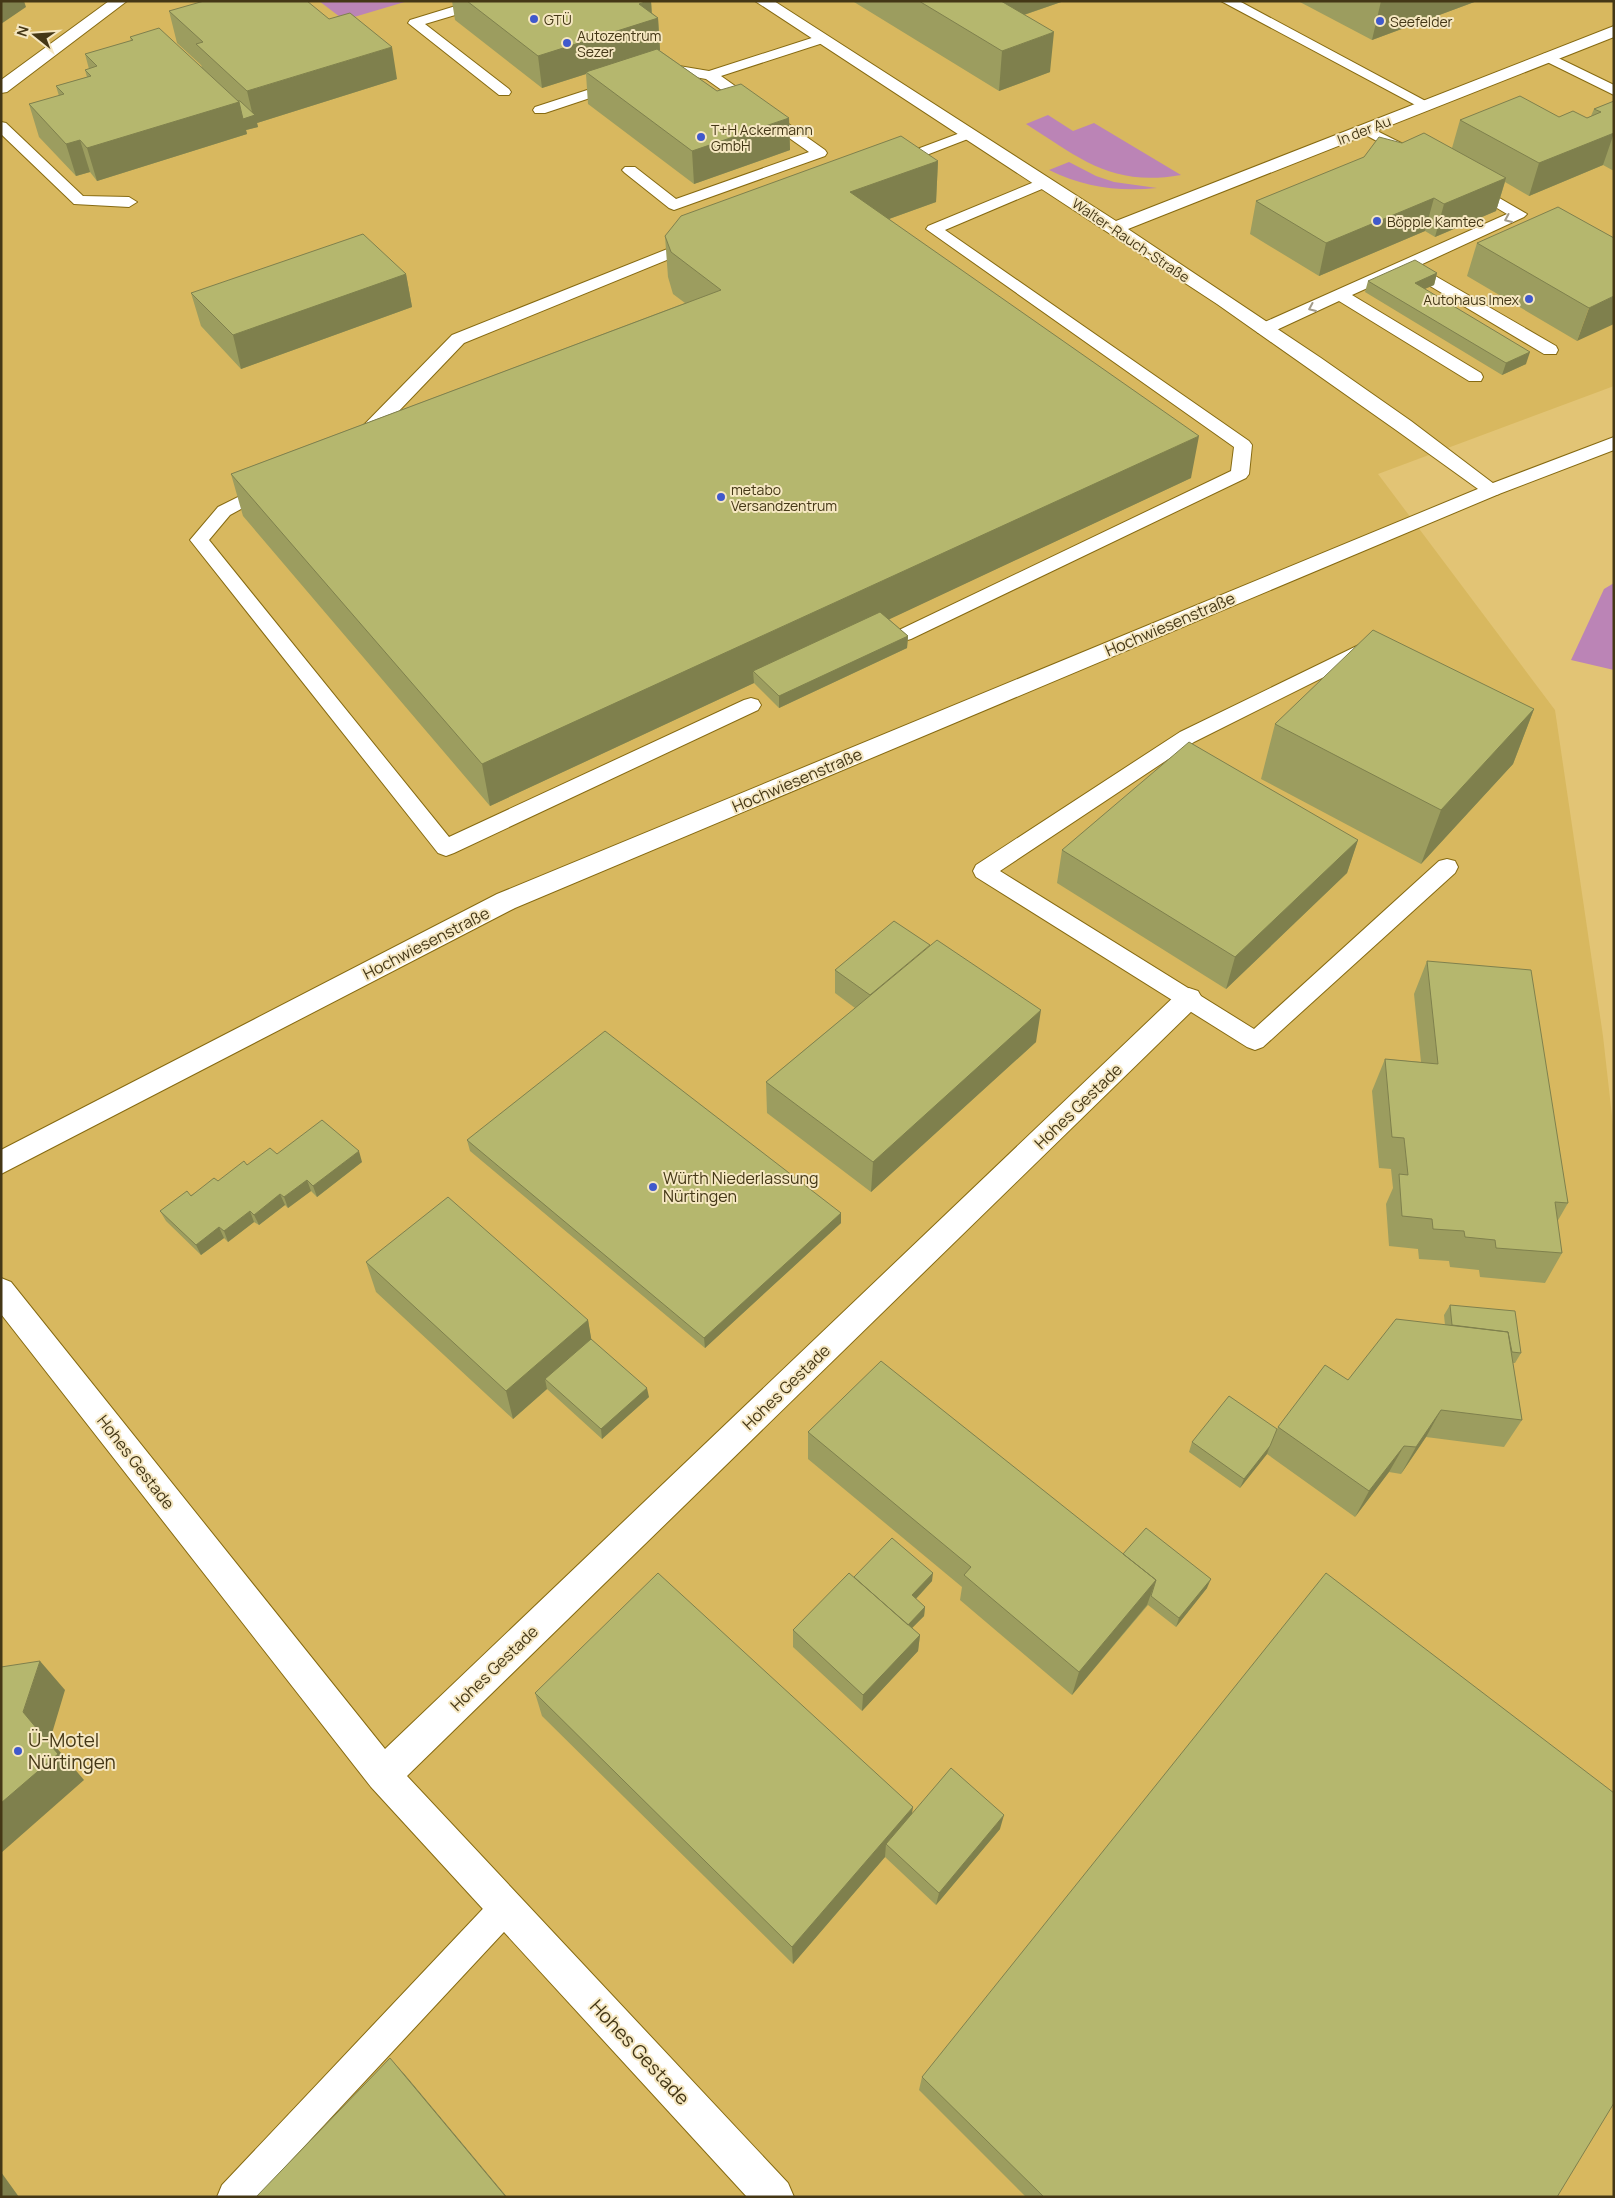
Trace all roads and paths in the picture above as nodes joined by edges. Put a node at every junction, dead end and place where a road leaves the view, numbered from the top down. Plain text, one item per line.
1 (119, 1) edge
2 (487, 1) edge
3 (763, 1) edge
4 (1228, 1) edge
5 (1614, 31) edge
6 (821, 39) junction
7 (1548, 57) junction
8 (710, 75) junction
9 (1, 88) edge
10 (1614, 91) edge
11 (504, 92) dead end
12 (1426, 106) junction
13 (540, 110) dead end
14 (1, 126) edge
15 (1365, 129) junction
16 (968, 134) junction
17 (1425, 162) edge
18 (630, 170) dead end
19 (873, 171) edge
20 (1460, 181) edge
21 (1044, 183) junction
22 (129, 202) dead end
23 (1114, 228) junction
24 (707, 238) edge
25 (1406, 265) junction
26 (1340, 295) junction
27 (1264, 329) junction
28 (1550, 350) dead end
29 (1475, 378) dead end
30 (1614, 443) edge
31 (343, 447) edge
32 (283, 479) edge
33 (1492, 490) junction
34 (904, 635) edge
35 (1391, 660) edge
36 (751, 705) dead end
37 (1447, 867) edge
38 (1189, 998) junction
39 (1, 1163) edge
40 (1, 1291) edge
41 (383, 1775) junction
42 (506, 1907) junction
43 (234, 2197) edge
44 (774, 2197) edge

1 - 9 street
2 - 11 lane
3 - 6 street, Walter-Rauch-Straße
4 - 12 lane
5 - 7 street, In der Au
6 - 8 lane
6 - 16 street, Walter-Rauch-Straße
7 - 10 lane
7 - 12 street, In der Au
8 - 13 lane
8 - 18 lane
12 - 15 street, In der Au
14 - 22 lane
15 - 17 lane
15 - 23 street, In der Au
16 - 19 lane
16 - 21 street, Walter-Rauch-Straße
20 -> 25 lane
21 - 23 street, Walter-Rauch-Straße
21 - 34 lane
23 - 27 street, Walter-Rauch-Straße
24 - 31 lane
25 - 26 lane
25 - 28 lane
26 -> 27 lane
26 - 29 lane
27 - 33 street, Walter-Rauch-Straße
30 - 33 street, Hochwiesenstraße
32 - 36 lane
33 - 39 street, Hochwiesenstraße
35 - 38 lane
37 - 38 lane
38 - 41 street, Hohes Gestade
40 - 41 street, Hohes Gestade
41 - 42 street, Hohes Gestade
42 - 43 lane
42 - 44 street, Hohes Gestade

